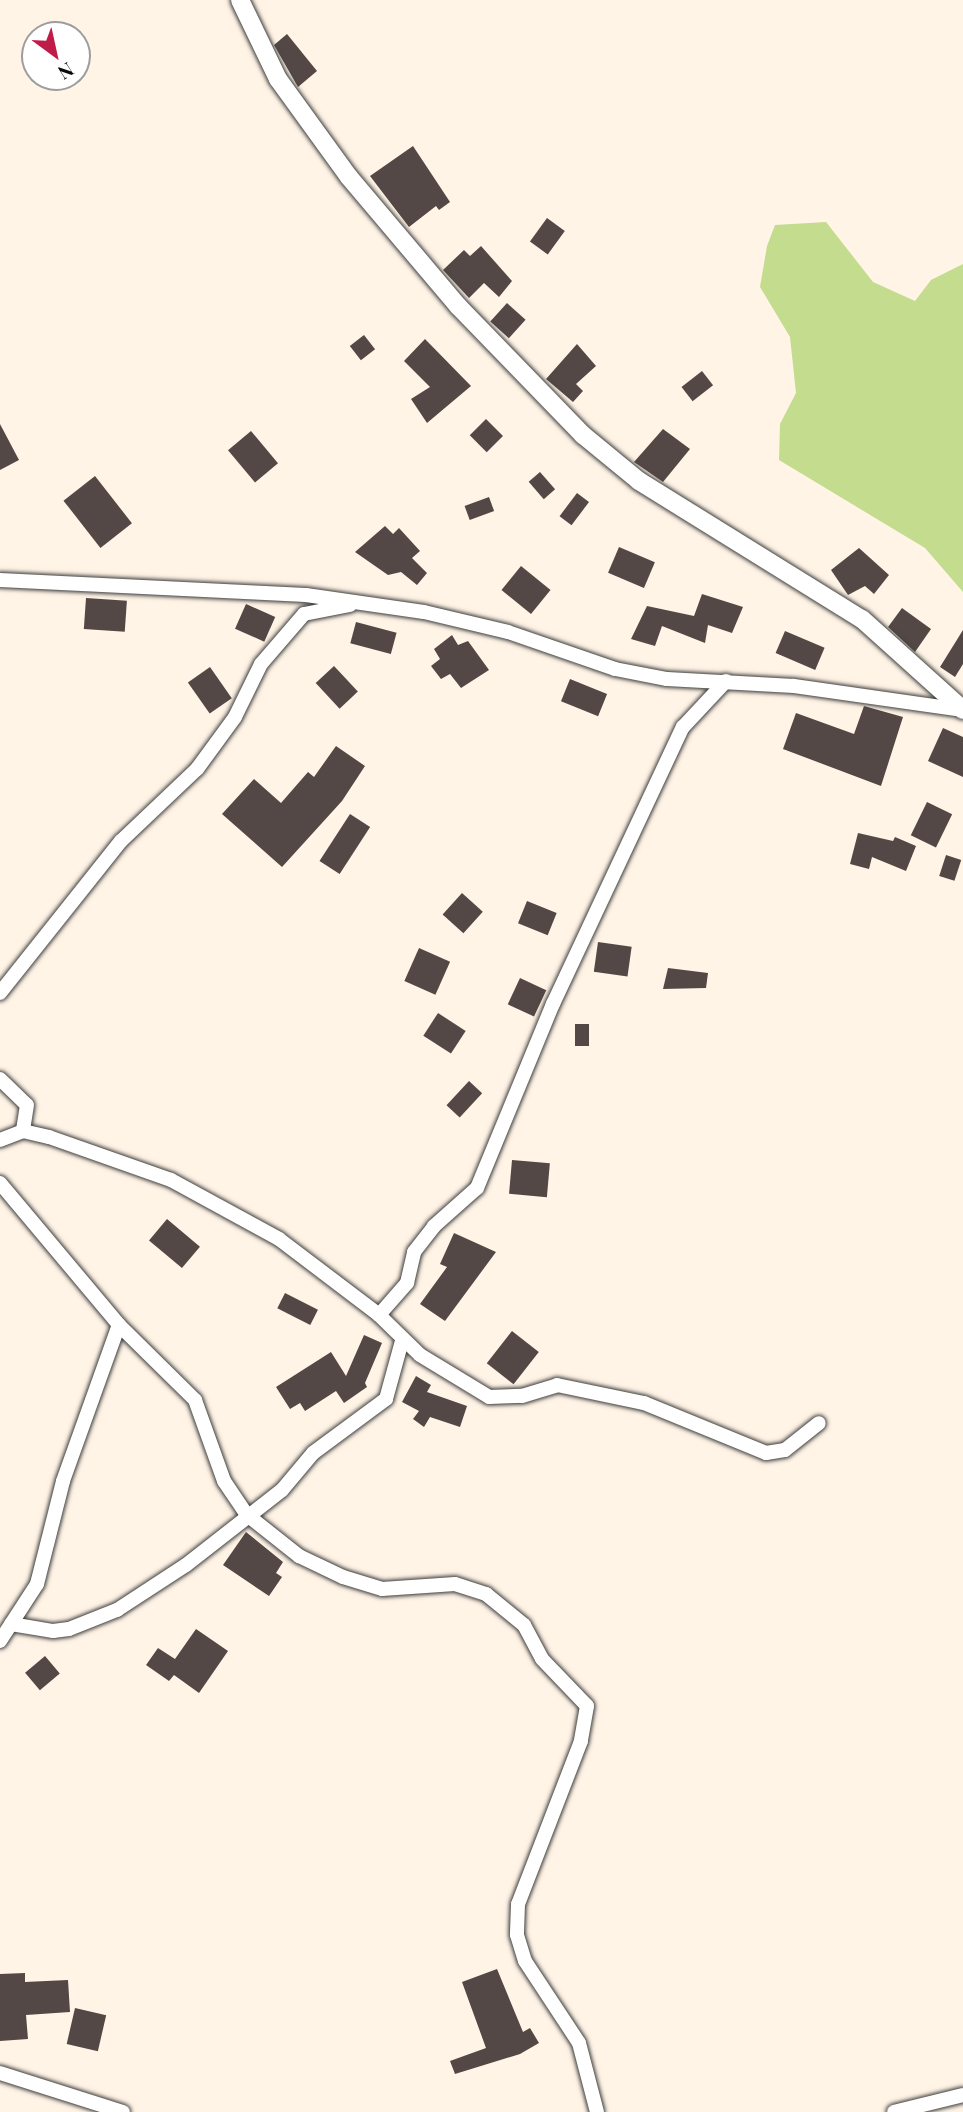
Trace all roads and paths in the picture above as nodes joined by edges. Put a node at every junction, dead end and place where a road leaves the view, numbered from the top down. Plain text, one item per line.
1 (240, 0) edge
2 (0, 580) edge
3 (362, 603) junction
4 (726, 681) junction
5 (963, 710) edge
6 (0, 993) edge
7 (0, 1079) edge
8 (23, 1131) junction
9 (0, 1140) edge
10 (0, 1183) edge
11 (379, 1315) junction
12 (119, 1325) junction
13 (402, 1341) junction
14 (819, 1423) dead end
15 (246, 1514) junction
16 (11, 1623) junction
17 (0, 1641) edge
18 (0, 2073) edge
19 (963, 2095) edge
20 (122, 2112) edge
21 (597, 2112) edge
22 (894, 2112) edge

1 - 5 street
2 - 3 street
3 - 4 street
3 - 6 street
4 - 5 street
4 - 11 street
7 - 8 street
8 - 9 street
8 - 11 street
10 - 12 street
11 - 13 street
12 - 15 street
12 - 16 street
13 - 14 street
13 - 15 street
15 - 16 street
15 - 21 street
16 - 17 street
18 - 20 street
19 - 22 street

